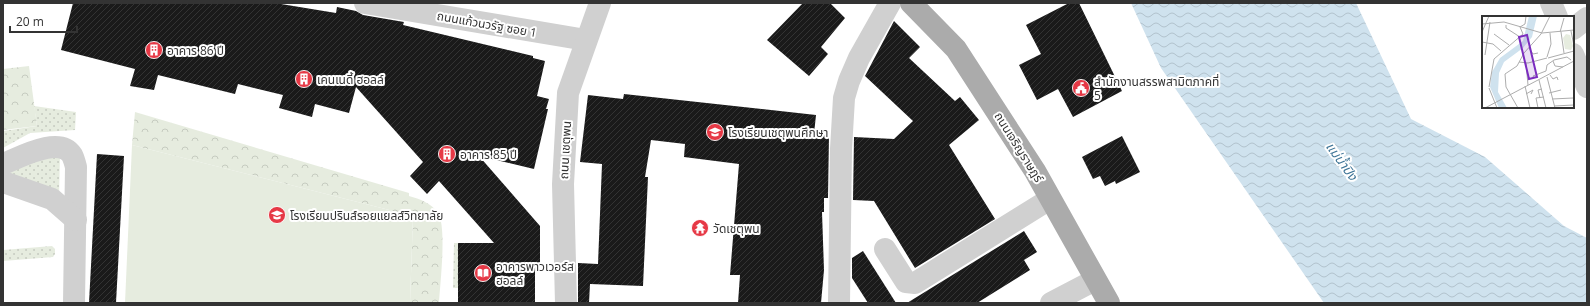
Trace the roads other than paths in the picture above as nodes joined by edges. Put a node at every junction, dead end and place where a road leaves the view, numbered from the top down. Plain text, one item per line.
1 (365, 3) edge
2 (600, 3) edge
3 (890, 3) edge
4 (911, 3) edge
5 (1552, 3) edge
6 (1558, 16) edge
7 (1587, 18) edge
8 (1574, 28) edge
9 (586, 40) junction
10 (1574, 56) edge
11 (1587, 87) edge
12 (3, 164) edge
13 (3, 182) edge
14 (1050, 199) junction
15 (76, 220) junction
16 (885, 249) dead end
17 (1095, 280) junction
18 (74, 303) edge
19 (566, 303) edge
20 (839, 303) edge
21 (1051, 303) edge
22 (1109, 303) edge

1 - 9 street, ถนนแก้วนวรัฐ ซอย 1
2 - 9 street, ถนน เชตุพน
3 - 20 street
4 - 14 main road, ถนนเจริญราษฎร์
5 - 6 street
7 - 8 street
9 - 19 street, ถนน เชตุพน
10 - 11 street
12 - 15 street
13 - 15 street
14 - 16 street
14 - 17 main road, ถนนเจริญราษฎร์
15 - 18 street
17 - 21 street
17 - 22 main road, ถนนเจริญราษฎร์

